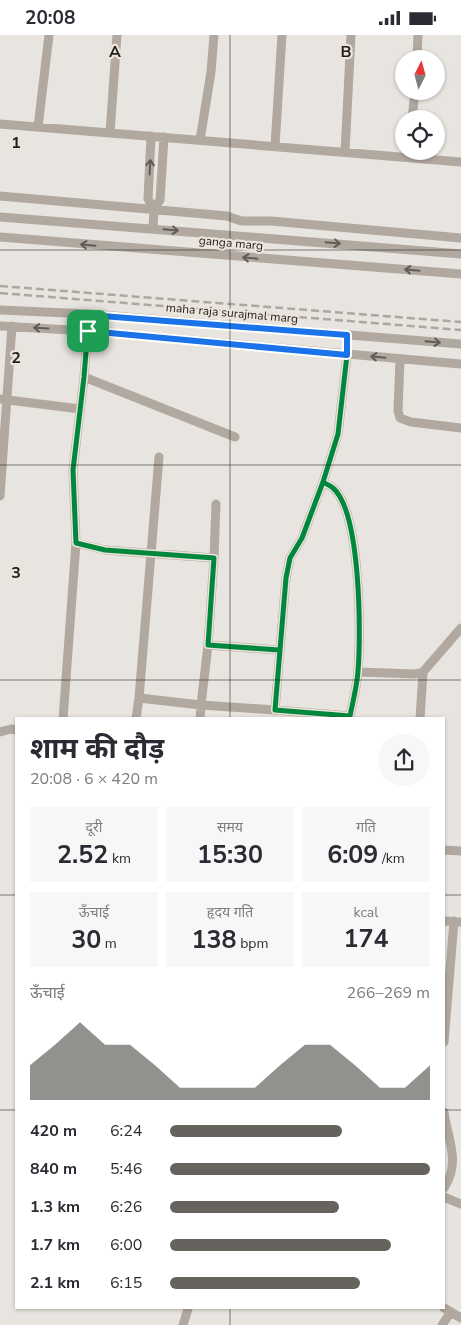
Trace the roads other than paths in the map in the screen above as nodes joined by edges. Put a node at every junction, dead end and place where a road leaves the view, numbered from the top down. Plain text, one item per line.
1 (49, 35) edge
2 (117, 35) edge
3 (214, 35) edge
4 (282, 35) edge
5 (351, 35) edge
6 (418, 35) edge
7 (417, 50) edge
8 (0, 124) edge
9 (38, 127) junction
10 (110, 133) junction
11 (151, 136) junction
12 (164, 137) junction
13 (200, 140) junction
14 (275, 147) junction
15 (345, 152) junction
16 (395, 154) edge
17 (445, 160) edge
18 (461, 162) edge
19 (0, 196) edge
20 (154, 209) junction
21 (0, 217) edge
22 (153, 229) junction
23 (0, 237) edge
24 (461, 238) edge
25 (461, 254) edge
26 (461, 274) edge
27 (0, 310) edge
28 (89, 315) junction
29 (0, 325) edge
30 (12, 326) junction
31 (88, 331) junction
32 (347, 335) junction
33 (461, 344) edge
34 (347, 355) junction
35 (400, 359) junction
36 (461, 364) edge
37 (84, 377) junction
38 (4, 399) edge
39 (80, 409) junction
40 (461, 428) edge
41 (235, 437) dead end
42 (159, 457) dead end
43 (323, 482) junction
44 (0, 496) edge
45 (216, 504) dead end
46 (76, 543) junction
47 (150, 553) junction
48 (214, 558) junction
49 (461, 628) edge
50 (208, 645) junction
51 (279, 650) junction
52 (358, 672) junction
53 (423, 672) junction
54 (139, 698) junction
55 (200, 705) junction
56 (275, 710) junction
57 (63, 717) edge
58 (136, 717) edge
59 (200, 717) edge
60 (350, 717) edge
61 (420, 717) edge
62 (15, 730) edge
63 (0, 732) edge
64 (445, 850) edge
65 (461, 851) edge
66 (445, 921) edge
67 (458, 921) edge
68 (445, 1033) edge
69 (445, 1117) edge
70 (445, 1187) edge
71 (445, 1197) edge
72 (461, 1204) edge
73 (188, 1309) edge
74 (447, 1310) edge
75 (461, 1317) edge
76 (182, 1325) edge
77 (442, 1325) edge

1 - 9 street
2 - 10 street
3 - 13 street
4 - 14 street
5 - 15 street
6 - 7 street
8 - 9 street
9 - 10 street
10 - 11 street
11 - 12 street
20 -> 11 street
12 - 13 street
12 - 20 street
13 - 14 street
14 - 15 street
15 - 16 street
17 - 18 street
19 - 20 street
20 - 22 street
20 - 24 street
21 - 22 street, ganga marg
22 -> 25 street, ganga marg
26 -> 23 street, ganga marg
27 - 28 street, maha raja surajmal marg
28 - 31 street
28 - 32 street, maha raja surajmal marg
29 - 30 street
31 -> 30 street
30 - 38 street
31 - 34 street
31 - 37 street
32 -> 33 street, maha raja surajmal marg
32 - 34 street
35 -> 34 street
34 - 43 street
35 - 36 street
35 - 40 street
37 - 39 street
37 - 41 street
38 - 39 street
38 - 44 street
39 - 46 street
42 - 47 street
43 - 51 street
43 - 52 street
45 - 48 street
46 - 47 street
46 - 57 street
47 - 48 street
47 - 54 street
48 - 50 street
49 - 53 street
50 - 51 street
50 - 55 street
51 - 56 street
52 - 53 street
52 - 60 street
53 - 61 street
54 - 55 street
54 - 58 street
55 - 56 street
55 - 59 street
56 - 60 street
62 - 63 street
64 - 65 street
66 - 67 street
67 - 68 street
69 - 70 street
71 - 72 street
73 - 76 street
74 - 75 street
74 - 77 street

